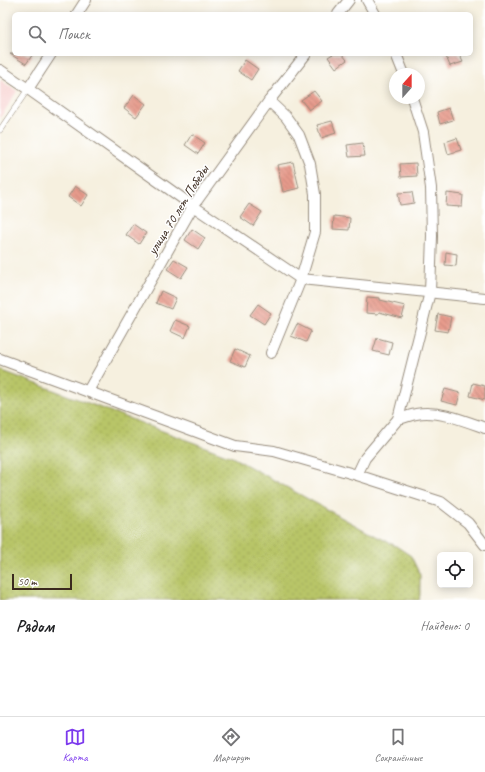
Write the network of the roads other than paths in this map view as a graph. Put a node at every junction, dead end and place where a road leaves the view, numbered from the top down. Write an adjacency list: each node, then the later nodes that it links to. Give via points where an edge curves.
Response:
1 (86, 0): 4 (street)
2 (349, 0): 5 (street)
3 (367, 0): 6 (street)
4 (78, 12)
5 (340, 12)
6 (374, 12)
7 (50, 56): 12 (street)
8 (304, 56): 13 (street, улица 70 лет Победы)
9 (397, 56): 10 (street)
10 (402, 68)
11 (0, 70): 12 (street)
12 (28, 89): 15 (lane); 16 (street)
13 (269, 101): 16 (street, улица 70 лет Победы); 17 (street, via 300,135 310,164 315,194 315,232)
14 (414, 104): 18 (street, via 423,132 431,188)
15 (0, 130)
16 (193, 206): 17 (street); 22 (street, улица 70 лет Победы)
17 (301, 279): 18 (street); 20 (street)
18 (430, 292): 19 (street); 23 (street)
19 (485, 298)
20 (271, 352)
21 (0, 359): 22 (street)
22 (88, 391): 25 (street, via 235,446 274,451)
23 (398, 419): 24 (street, via 432,413); 25 (street, via 365,458)
24 (485, 428)
25 (357, 475): 26 (street, via 441,502 468,523)
26 (485, 545)

